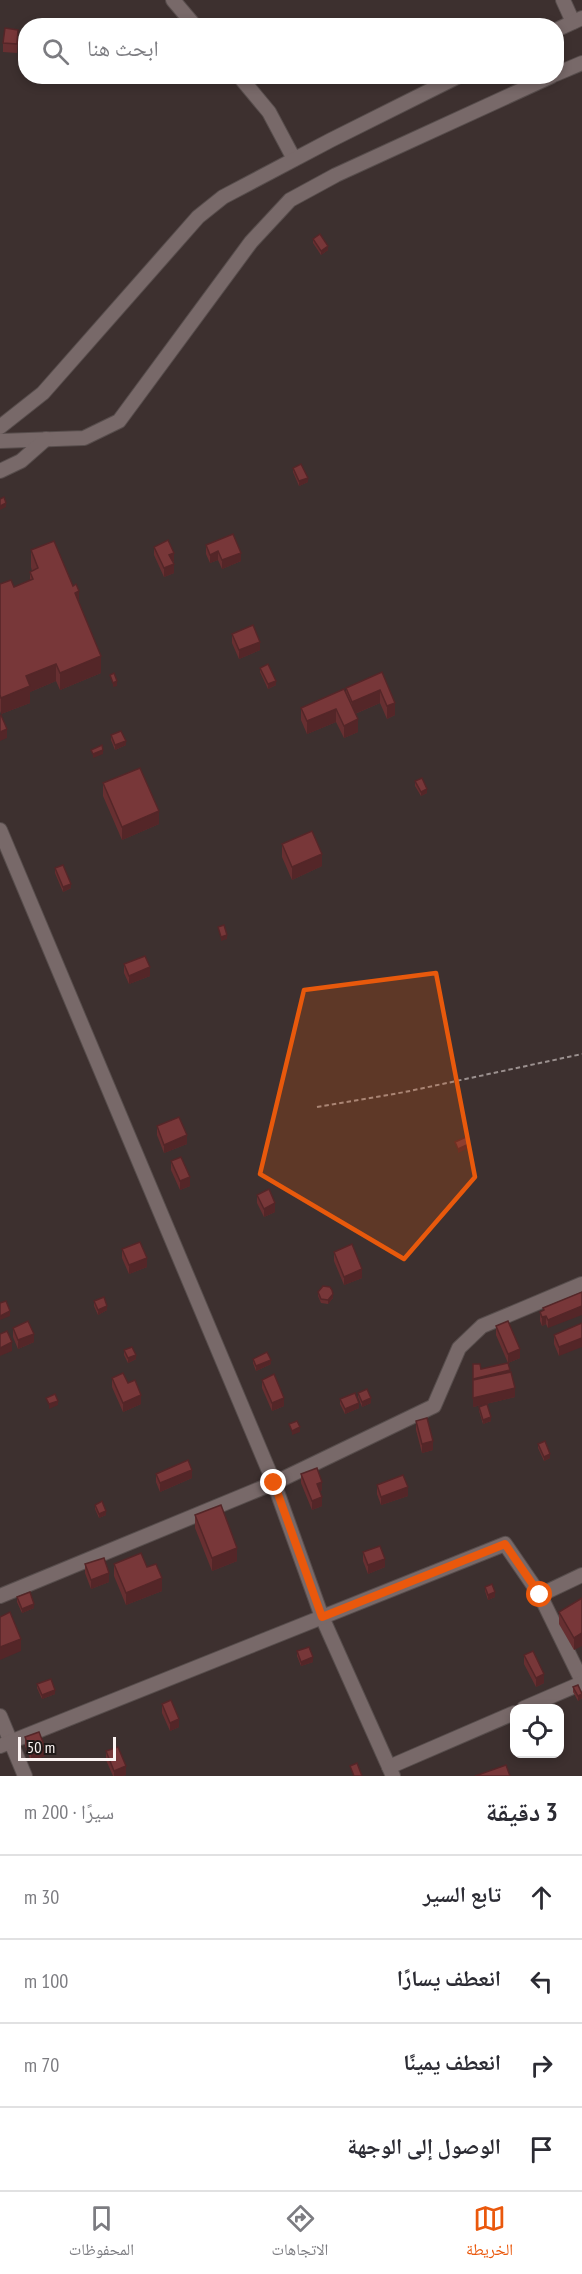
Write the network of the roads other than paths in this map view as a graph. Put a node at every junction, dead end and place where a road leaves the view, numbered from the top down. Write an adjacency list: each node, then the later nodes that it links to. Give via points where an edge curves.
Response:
1 (173, 0): 3 (street)
2 (562, 0): 4 (street)
3 (188, 18)
4 (578, 20): 5 (street)
5 (564, 26)
6 (582, 63): 7 (street)
7 (564, 71)
8 (246, 84): 11 (street, via 269,112)
9 (443, 84): 11 (street)
10 (535, 84): 13 (street, via 290,200 251,242 119,421 84,438)
11 (294, 159): 12 (street, via 223,197 198,217 43,393)
12 (0, 427)
13 (45, 439): 14 (street); 15 (street, via 21,461)
14 (0, 441)
15 (0, 471)
16 (0, 830): 18 (street)
17 (582, 1284): 18 (street, via 482,1326 459,1348 434,1407)
18 (274, 1483): 21 (street); 22 (street)
19 (582, 1575): 20 (street)
20 (540, 1595): 22 (street, via 505,1544); 23 (street)
21 (0, 1596)
22 (322, 1617): 27 (street); 28 (street)
23 (582, 1682): 24 (street)
24 (533, 1704)
25 (510, 1715): 28 (street)
26 (0, 1716): 27 (street)
27 (5, 1743): 29 (street)
28 (391, 1772)
29 (25, 1776)

